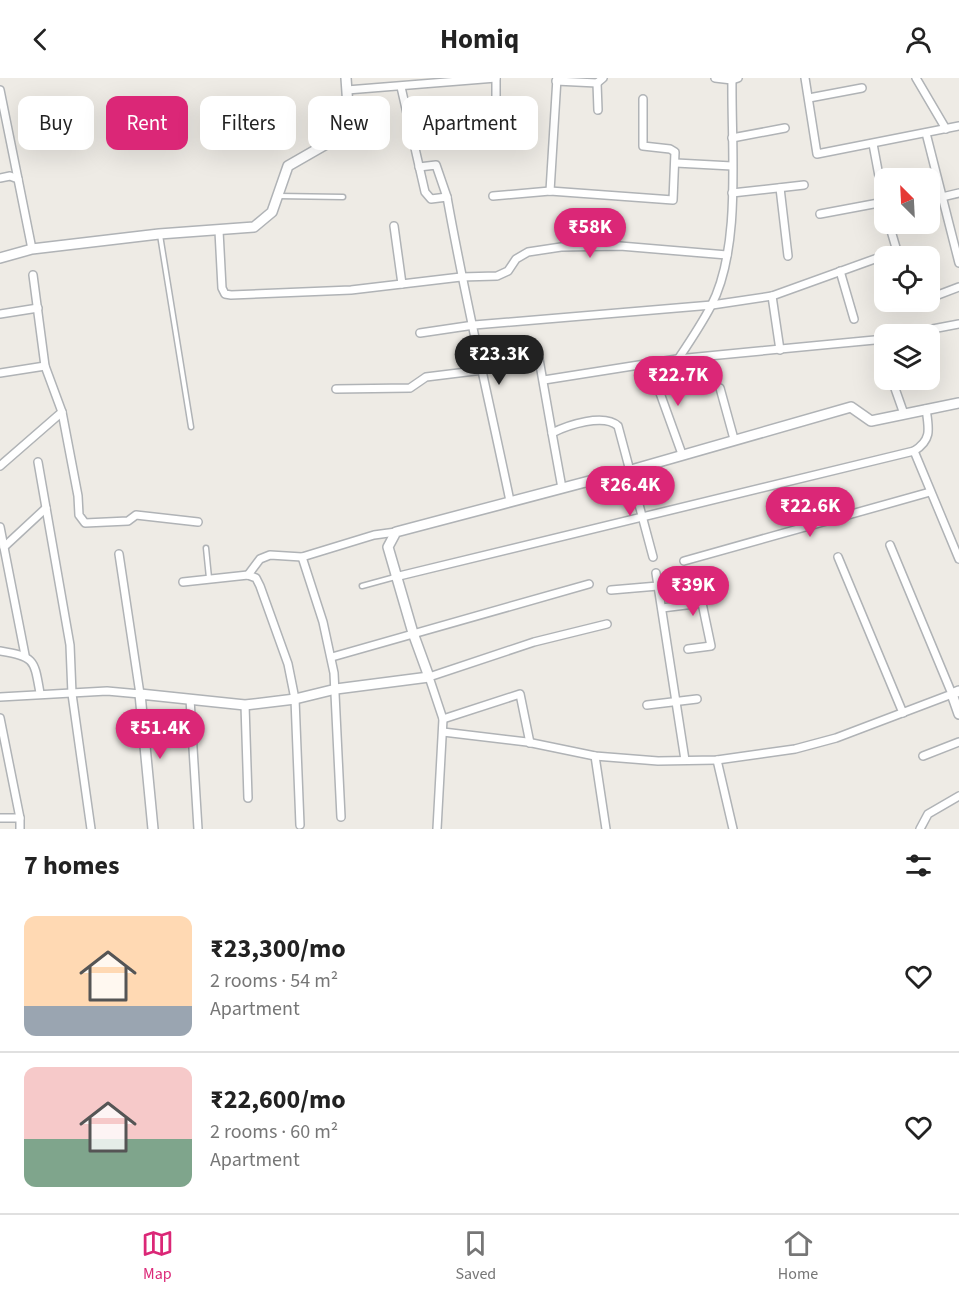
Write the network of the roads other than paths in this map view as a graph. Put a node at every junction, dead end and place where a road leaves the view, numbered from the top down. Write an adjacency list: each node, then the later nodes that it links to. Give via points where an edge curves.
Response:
1 (346, 78): 12 (street)
2 (715, 78): 6 (street)
3 (806, 78): 14 (street)
4 (916, 78): 19 (street)
5 (496, 79): 9 (street); 13 (street)
6 (735, 79): 21 (street)
7 (556, 80): 8 (street); 31 (street)
8 (600, 81): 16 (street)
9 (400, 87): 12 (street); 24 (street)
10 (862, 88): 14 (street)
11 (0, 90): 28 (street)
12 (347, 90): 34 (street, via 349,121 342,135 288,166)
13 (496, 96)
14 (809, 98): 22 (street, via 817,154)
15 (643, 99): 23 (street, via 643,146 674,150)
16 (598, 110)
17 (959, 126): 19 (street)
18 (785, 128): 21 (street)
19 (946, 129): 20 (street)
20 (926, 133): 22 (street); 38 (street)
21 (732, 138): 25 (street)
22 (873, 144): 26 (street)
23 (676, 163): 25 (street); 31 (street, via 671,201)
24 (419, 166): 37 (street, via 436,165); 37 (street, via 429,197)
25 (732, 166): 32 (street)
26 (877, 168)
27 (0, 178): 28 (street)
28 (18, 178): 44 (street)
29 (804, 185): 30 (street)
30 (780, 188): 32 (street); 46 (street)
31 (550, 191): 35 (street)
32 (732, 193): 45 (street)
33 (959, 193): 38 (street)
34 (278, 195): 36 (lane); 42 (street, via 272,212 254,227)
35 (493, 196)
36 (343, 197)
37 (447, 197): 52 (street)
38 (942, 197): 49 (street)
39 (874, 206): 40 (street)
40 (820, 214)
41 (394, 226): 53 (street)
42 (219, 231): 43 (street); 53 (street, via 225,294 351,291)
43 (159, 234): 44 (street); 80 (lane)
44 (32, 249): 47 (street)
45 (728, 255): 52 (street, via 620,246 561,247 528,252 497,276); 57 (street)
46 (788, 256)
47 (0, 258)
48 (874, 261): 50 (street)
49 (959, 263)
50 (840, 271): 56 (street); 60 (street)
51 (33, 275): 58 (street)
52 (462, 277): 53 (street); 62 (street)
53 (402, 284)
54 (959, 287): 55 (street)
55 (940, 294)
56 (772, 296): 57 (street); 66 (street)
57 (712, 305): 62 (street); 68 (street)
58 (38, 308): 59 (street); 69 (street)
59 (0, 314)
60 (854, 319)
61 (959, 324): 63 (street)
62 (474, 325): 64 (street); 70 (street)
63 (940, 328)
64 (420, 333)
65 (874, 340): 66 (street)
66 (780, 350): 68 (street)
67 (539, 359): 72 (street)
68 (677, 359): 72 (street); 84 (street, via 660,393)
69 (45, 366): 71 (street); 78 (street)
70 (483, 370): 74 (street, via 426,377 410,388); 90 (street)
71 (0, 373)
72 (544, 380): 81 (street)
73 (720, 388): 82 (street)
74 (336, 389)
75 (896, 390): 79 (street)
76 (959, 403): 77 (street)
77 (926, 409): 79 (street); 83 (street, via 929,436)
78 (62, 412): 86 (street); 93 (street, via 79,515 85,523 128,521 136,515)
79 (904, 414): 82 (street, via 871,421 851,407)
80 (191, 427)
81 (552, 433): 87 (street, via 608,419 618,426); 88 (street)
82 (734, 439): 84 (street)
83 (914, 451): 89 (street); 92 (street)
84 (682, 454): 87 (street)
85 (38, 462): 91 (street)
86 (0, 466)
87 (631, 470): 88 (street); 92 (street)
88 (562, 488): 90 (street)
89 (930, 492): 103 (street); 104 (street)
90 (510, 501): 95 (street)
91 (46, 508): 97 (street); 125 (street, via 70,645)
92 (642, 516): 101 (street); 107 (street)
93 (198, 522)
94 (0, 527): 97 (street)
95 (396, 532): 100 (street); 107 (street, via 388,546)
96 (890, 545): 124 (street)
97 (4, 547): 119 (street)
98 (206, 548): 108 (lane)
99 (119, 554): 126 (street)
100 (302, 557): 106 (street, via 270,555 260,559); 120 (street)
101 (653, 557)
102 (838, 557): 134 (street)
103 (959, 559)
104 (684, 561)
105 (656, 573): 112 (street)
106 (248, 575): 108 (street); 129 (street, via 256,578 260,586 288,664)
107 (395, 577): 111 (lane); 116 (street)
108 (209, 579): 109 (street)
109 (183, 582)
110 (589, 584): 116 (street)
111 (362, 586)
112 (658, 586): 113 (street); 114 (street)
113 (611, 590)
114 (662, 608): 117 (street, via 702,603 711,646); 131 (street)
115 (607, 624): 121 (street, via 534,642)
116 (413, 633): 120 (street); 121 (street)
117 (688, 650)
118 (0, 651): 119 (street)
119 (25, 655): 123 (street, via 35,667)
120 (332, 657): 122 (street)
121 (429, 677): 122 (street); 137 (street)
122 (336, 689): 129 (street); 147 (street)
123 (40, 693): 125 (street); 127 (street)
124 (955, 693): 134 (street); 135 (street)
125 (72, 694): 126 (street); 152 (street)
126 (140, 694): 128 (street); 153 (street)
127 (0, 697)
128 (190, 699): 132 (street); 154 (street)
129 (296, 699): 132 (street); 150 (street)
130 (697, 699): 131 (street)
131 (677, 701): 133 (street); 143 (street)
132 (245, 705): 146 (street)
133 (647, 705)
134 (903, 712): 144 (street, via 795,749)
135 (959, 714)
136 (0, 718): 149 (street)
137 (443, 719): 138 (street); 140 (street, via 520,694)
138 (443, 732): 140 (street); 155 (street)
139 (959, 742): 142 (street)
140 (530, 743): 141 (street)
141 (595, 756): 143 (street); 156 (street)
142 (924, 756)
143 (685, 760): 144 (street)
144 (717, 760): 157 (street)
145 (959, 796): 158 (street, via 928,814)
146 (248, 798)
147 (341, 817)
148 (0, 818): 149 (street)
149 (20, 818): 151 (street)
150 (300, 825)
151 (20, 829)
152 (91, 829)
153 (153, 829)
154 (198, 829)
155 (437, 829)
156 (606, 829)
157 (733, 829)
158 (920, 829)

